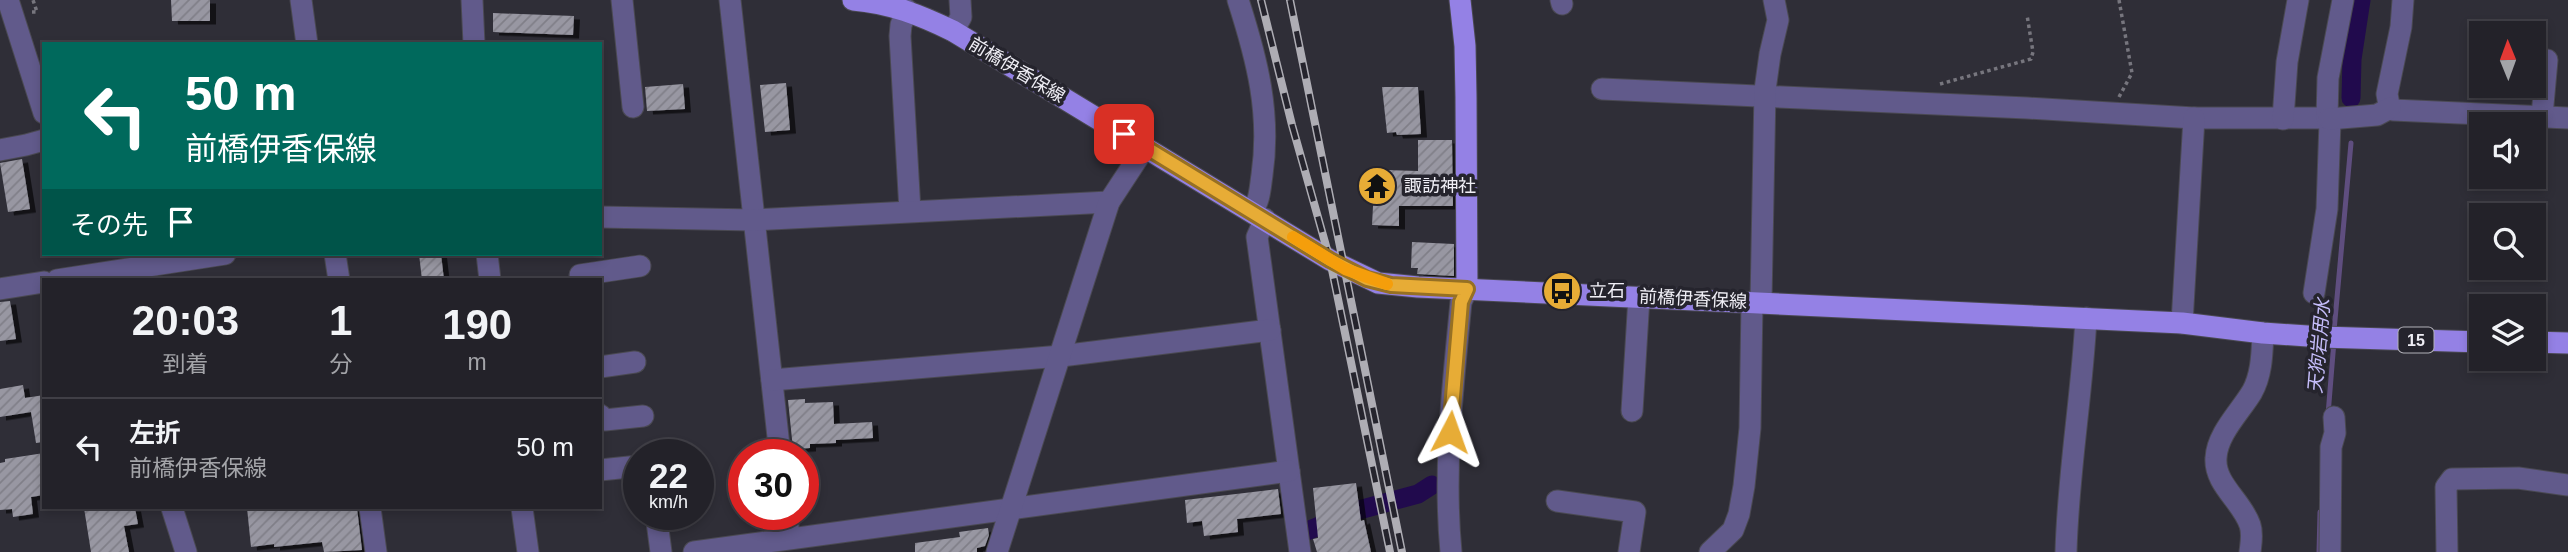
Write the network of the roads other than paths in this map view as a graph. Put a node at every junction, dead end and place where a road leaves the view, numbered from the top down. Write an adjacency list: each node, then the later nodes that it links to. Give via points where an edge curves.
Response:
1 (8, 0): 21 (street)
2 (301, 0): 16 (street)
3 (472, 0): 17 (street)
4 (622, 0): 22 (street)
5 (730, 0): 38 (street)
6 (853, 0): 14 (main road, 前橋伊香保線 / 15)
7 (961, 0): 15 (street, via 961,17)
8 (1238, 0): 36 (street, via 1265,108)
9 (1460, 0): 50 (main road, via 1466,87)
10 (1774, 0): 20 (street, via 1778,20)
11 (2298, 0): 30 (street)
12 (2343, 0): 28 (street, via 2328,78)
13 (2403, 0): 23 (street, via 2388,84)
14 (907, 10): 15 (main road, 前橋伊香保線 / 15); 35 (street, via 900,36)
15 (953, 31): 32 (main road, 前橋伊香保線 / 15)
16 (307, 42)
17 (474, 42)
18 (2547, 60): 24 (street)
19 (1602, 89): 20 (street)
20 (1765, 97): 27 (street); 53 (street)
21 (42, 107)
22 (633, 107)
23 (2390, 108): 25 (street); 28 (street, via 2377,116)
24 (2542, 112)
25 (2469, 114)
26 (2546, 116): 29 (street)
27 (2194, 118): 30 (street); 55 (street)
28 (2328, 118): 30 (street); 51 (street, via 2327,209)
29 (2568, 118)
30 (2283, 119)
31 (42, 141): 33 (street)
32 (1145, 147): 34 (street); 36 (main road, 前橋伊香保線 / 15)
33 (0, 149)
34 (1109, 202): 35 (street); 61 (street)
35 (910, 211): 38 (street)
36 (1258, 215): 50 (main road, 前橋伊香保線 / 15, via 1345,269 1378,283); 56 (street)
37 (602, 217): 38 (street)
38 (753, 220): 64 (street)
39 (208, 256): 43 (street)
40 (335, 256): 46 (street)
41 (487, 256): 47 (street)
42 (640, 266): 44 (street)
43 (94, 269): 45 (street)
44 (579, 270)
45 (64, 278)
46 (339, 278)
47 (490, 278)
48 (42, 282): 49 (street)
49 (0, 289)
50 (1467, 289): 52 (main road, 前橋伊香保線 / 15); 90 (street, via 1461,302 1450,432)
51 (2314, 293)
52 (1639, 297): 53 (main road, 前橋伊香保線 / 15); 65 (street)
53 (1757, 302): 54 (main road, 前橋伊香保線 / 15); 82 (street, via 1744,486)
54 (2086, 318): 55 (main road, 前橋伊香保線 / 15); 93 (street)
55 (2182, 323): 57 (main road, 前橋伊香保線 / 15)
56 (1270, 330): 61 (street); 72 (street)
57 (2263, 333): 58 (main road, 前橋伊香保線 / 15); 94 (street, via 2258,377 2216,457 2222,482 2250,524)
58 (2469, 342)
59 (2546, 342): 60 (main road)
60 (2568, 343)
61 (1061, 356): 64 (street); 78 (street)
62 (635, 362): 63 (street)
63 (602, 367)
64 (772, 380): 69 (street)
65 (1632, 411)
66 (643, 416): 67 (street)
67 (602, 417)
68 (2334, 417): 95 (street)
69 (778, 439)
70 (623, 468): 71 (street)
71 (602, 470)
72 (1289, 471): 78 (street); 89 (street)
73 (2568, 485): 96 (street, via 2518,478 2452,479 2446,487)
74 (1557, 501): 91 (street, via 1635,512)
75 (172, 509): 83 (street)
76 (370, 509): 84 (street)
77 (522, 509): 85 (street)
78 (1011, 509): 81 (street); 88 (street)
79 (658, 530): 86 (street)
80 (788, 530): 81 (street)
81 (789, 538): 87 (street)
82 (1731, 545): 92 (street)
83 (187, 552)
84 (376, 552)
85 (528, 552)
86 (661, 552)
87 (694, 552)
88 (997, 552)
89 (1300, 552)
90 (1451, 552)
91 (1629, 552)
92 (1710, 552)
93 (2066, 552)
94 (2250, 552)
95 (2330, 552)
96 (2447, 552)

